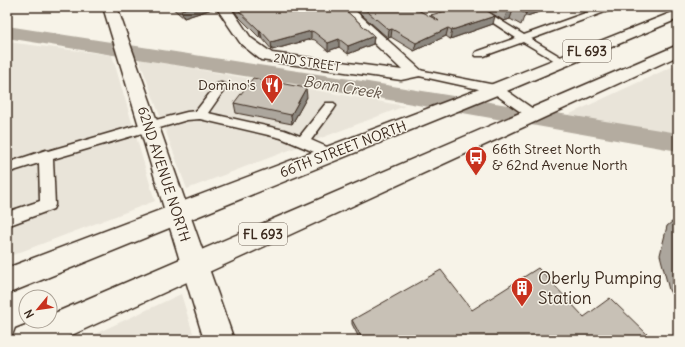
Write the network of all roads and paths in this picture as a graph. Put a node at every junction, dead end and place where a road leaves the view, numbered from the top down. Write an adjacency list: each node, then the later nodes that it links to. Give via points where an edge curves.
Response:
1 (110, 7): 17 (main road, 62ND AVENUE NORTH)
2 (223, 7): 11 (main road, 2ND STREET, via 246,41 267,57 401,75)
3 (343, 7): 11 (main road)
4 (473, 7): 7 (lane)
5 (610, 7): 7 (lane)
6 (678, 14): 10 (main road, 66TH STREET NORTH / FL 693)
7 (524, 38): 9 (lane); 10 (lane)
8 (675, 52): 15 (main road, FL 693)
9 (480, 54)
10 (562, 62): 13 (main road, 66TH STREET NORTH / FL 693)
11 (414, 72): 13 (lane)
12 (221, 86): 16 (lane)
13 (496, 89): 15 (lane); 19 (main road, 66TH STREET NORTH / FL 693)
14 (330, 106): 18 (lane)
15 (532, 114): 24 (main road, FL 693)
16 (200, 115): 17 (lane); 18 (lane, via 284,134)
17 (148, 126): 20 (lane); 22 (main road, 62ND AVENUE NORTH)
18 (302, 142): 19 (lane)
19 (331, 154): 22 (main road, 66TH STREET NORTH / FL 693)
20 (46, 155): 21 (lane); 23 (lane, via 48,205)
21 (7, 168)
22 (177, 213): 24 (main road, 62ND AVENUE NORTH); 25 (main road, 66TH STREET NORTH / FL 693)
23 (7, 219)
24 (194, 265): 26 (main road, FL 693); 27 (main road, 62ND AVENUE NORTH)
25 (7, 281)
26 (27, 340)
27 (219, 340)

